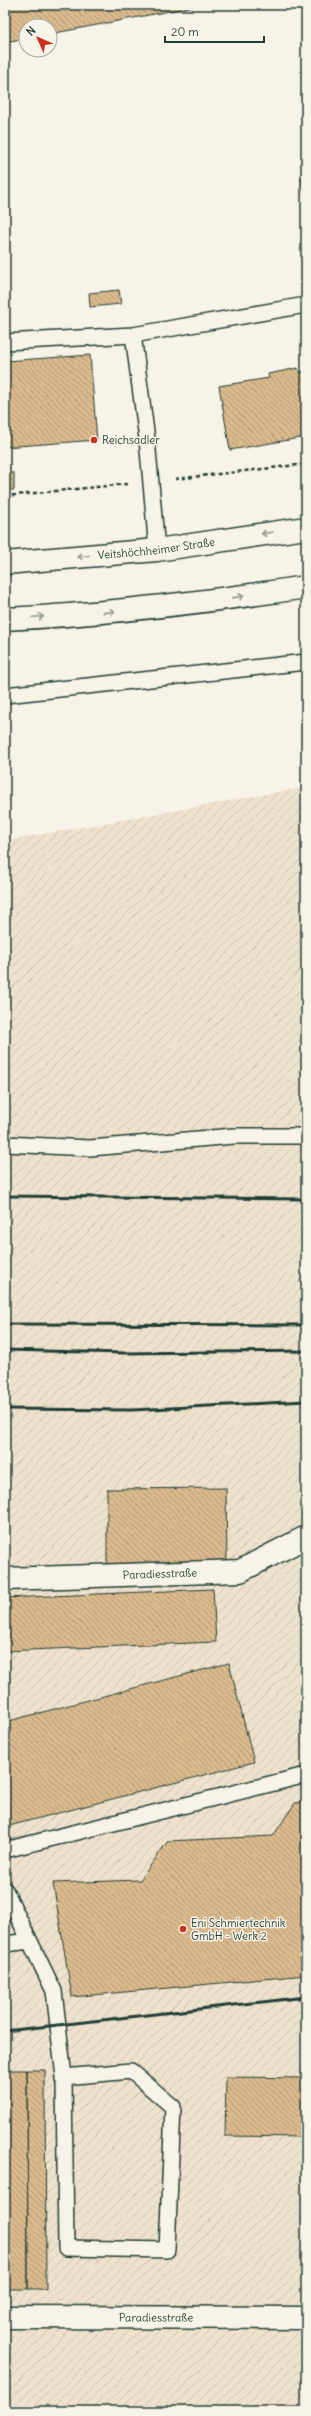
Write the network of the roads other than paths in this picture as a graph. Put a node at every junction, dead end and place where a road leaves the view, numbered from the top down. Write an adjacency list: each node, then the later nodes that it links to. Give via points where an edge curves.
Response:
1 (306, 305): 2 (lane)
2 (133, 335): 3 (lane); 5 (lane, via 148,446)
3 (5, 342)
4 (306, 528): 5 (main road, Veitshöchheimer Straße, one-way to 5)
5 (157, 550): 6 (main road, Veitshöchheimer Straße, one-way to 6)
6 (5, 562)
7 (306, 587): 8 (main road, one-way to 7, via 70,616 194,603)
8 (5, 619)
9 (306, 662): 10 (lane)
10 (5, 694)
11 (306, 1136): 12 (lane, via 234,1136 90,1148)
12 (5, 1144)
13 (306, 1537): 14 (main road, Paradiesstraße, via 240,1571)
14 (5, 1579)
15 (306, 1775): 16 (lane)
16 (5, 1850)
17 (5, 1890): 18 (lane)
18 (30, 1940): 19 (lane); 20 (lane, via 54,1991)
19 (5, 1944)
20 (64, 2077): 20 (lane, via 66,2248 167,2250 173,2107 132,2071)
21 (5, 2317): 22 (main road, Paradiesstraße)
22 (306, 2318)

